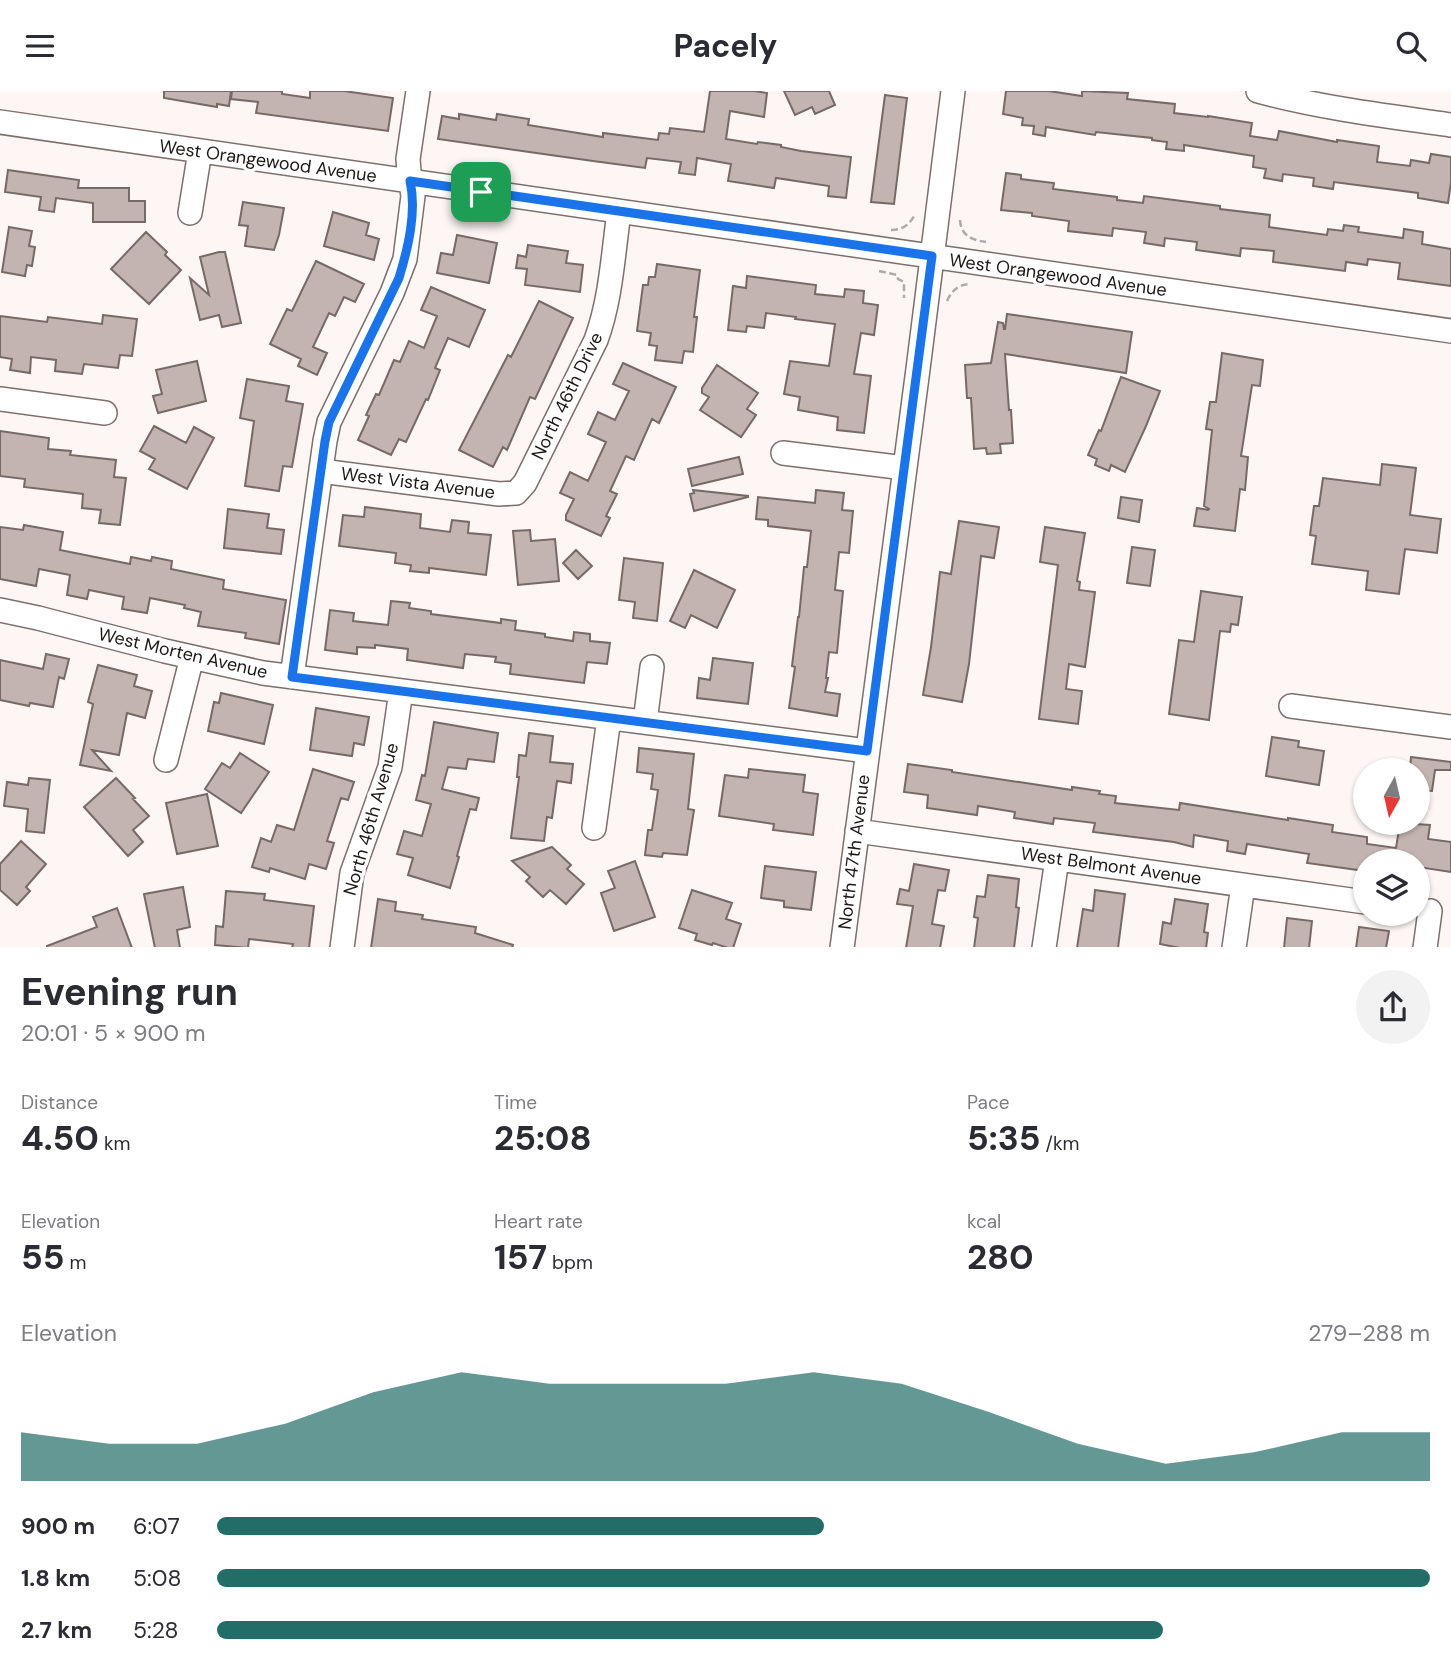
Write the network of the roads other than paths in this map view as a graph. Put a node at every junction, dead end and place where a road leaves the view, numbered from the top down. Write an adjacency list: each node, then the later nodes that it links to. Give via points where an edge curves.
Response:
1 (418, 91): 8 (street, via 408,159)
2 (953, 91): 11 (street, North 47th Avenue)
3 (1258, 91): 4 (street, via 1297,102)
4 (1325, 99): 6 (street)
5 (0, 122): 7 (street, West Orangewood Avenue)
6 (1451, 125)
7 (200, 151): 8 (street, West Orangewood Avenue); 10 (street)
8 (410, 181): 9 (street, West Orangewood Avenue); 17 (street, via 412,212 405,259 332,414)
9 (619, 212): 11 (street, West Orangewood Avenue); 18 (street, North 46th Drive, via 603,321 525,483)
10 (190, 213)
11 (932, 256): 12 (street, West Orangewood Avenue); 16 (street, North 47th Avenue)
12 (1451, 331)
13 (0, 399): 14 (street)
14 (104, 413)
15 (783, 453): 16 (street)
16 (905, 468): 28 (street, North 47th Avenue)
17 (321, 471): 18 (street, West Vista Avenue); 22 (street)
18 (516, 493)
19 (0, 610): 20 (street, West Morten Avenue)
20 (192, 657): 22 (street, West Morten Avenue); 29 (street)
21 (652, 667): 26 (street)
22 (292, 677): 23 (street, West Morten Avenue)
23 (401, 691): 25 (street, West Morten Avenue); 36 (street, North 46th Avenue, via 390,767 352,873)
24 (1291, 706): 27 (street)
25 (609, 718): 26 (street, West Morten Avenue); 30 (street)
26 (645, 722): 28 (street, West Morten Avenue)
27 (1451, 727)
28 (867, 751): 31 (street, North 47th Avenue)
29 (166, 760)
30 (594, 828)
31 (857, 831): 32 (street, West Belmont Avenue); 37 (street, North 47th Avenue)
32 (1056, 859): 33 (street, West Belmont Avenue); 38 (street)
33 (1243, 884): 34 (street, West Belmont Avenue); 39 (street)
34 (1353, 900)
35 (1433, 911): 40 (street)
36 (342, 947)
37 (842, 947)
38 (1044, 947)
39 (1234, 947)
40 (1425, 947)

